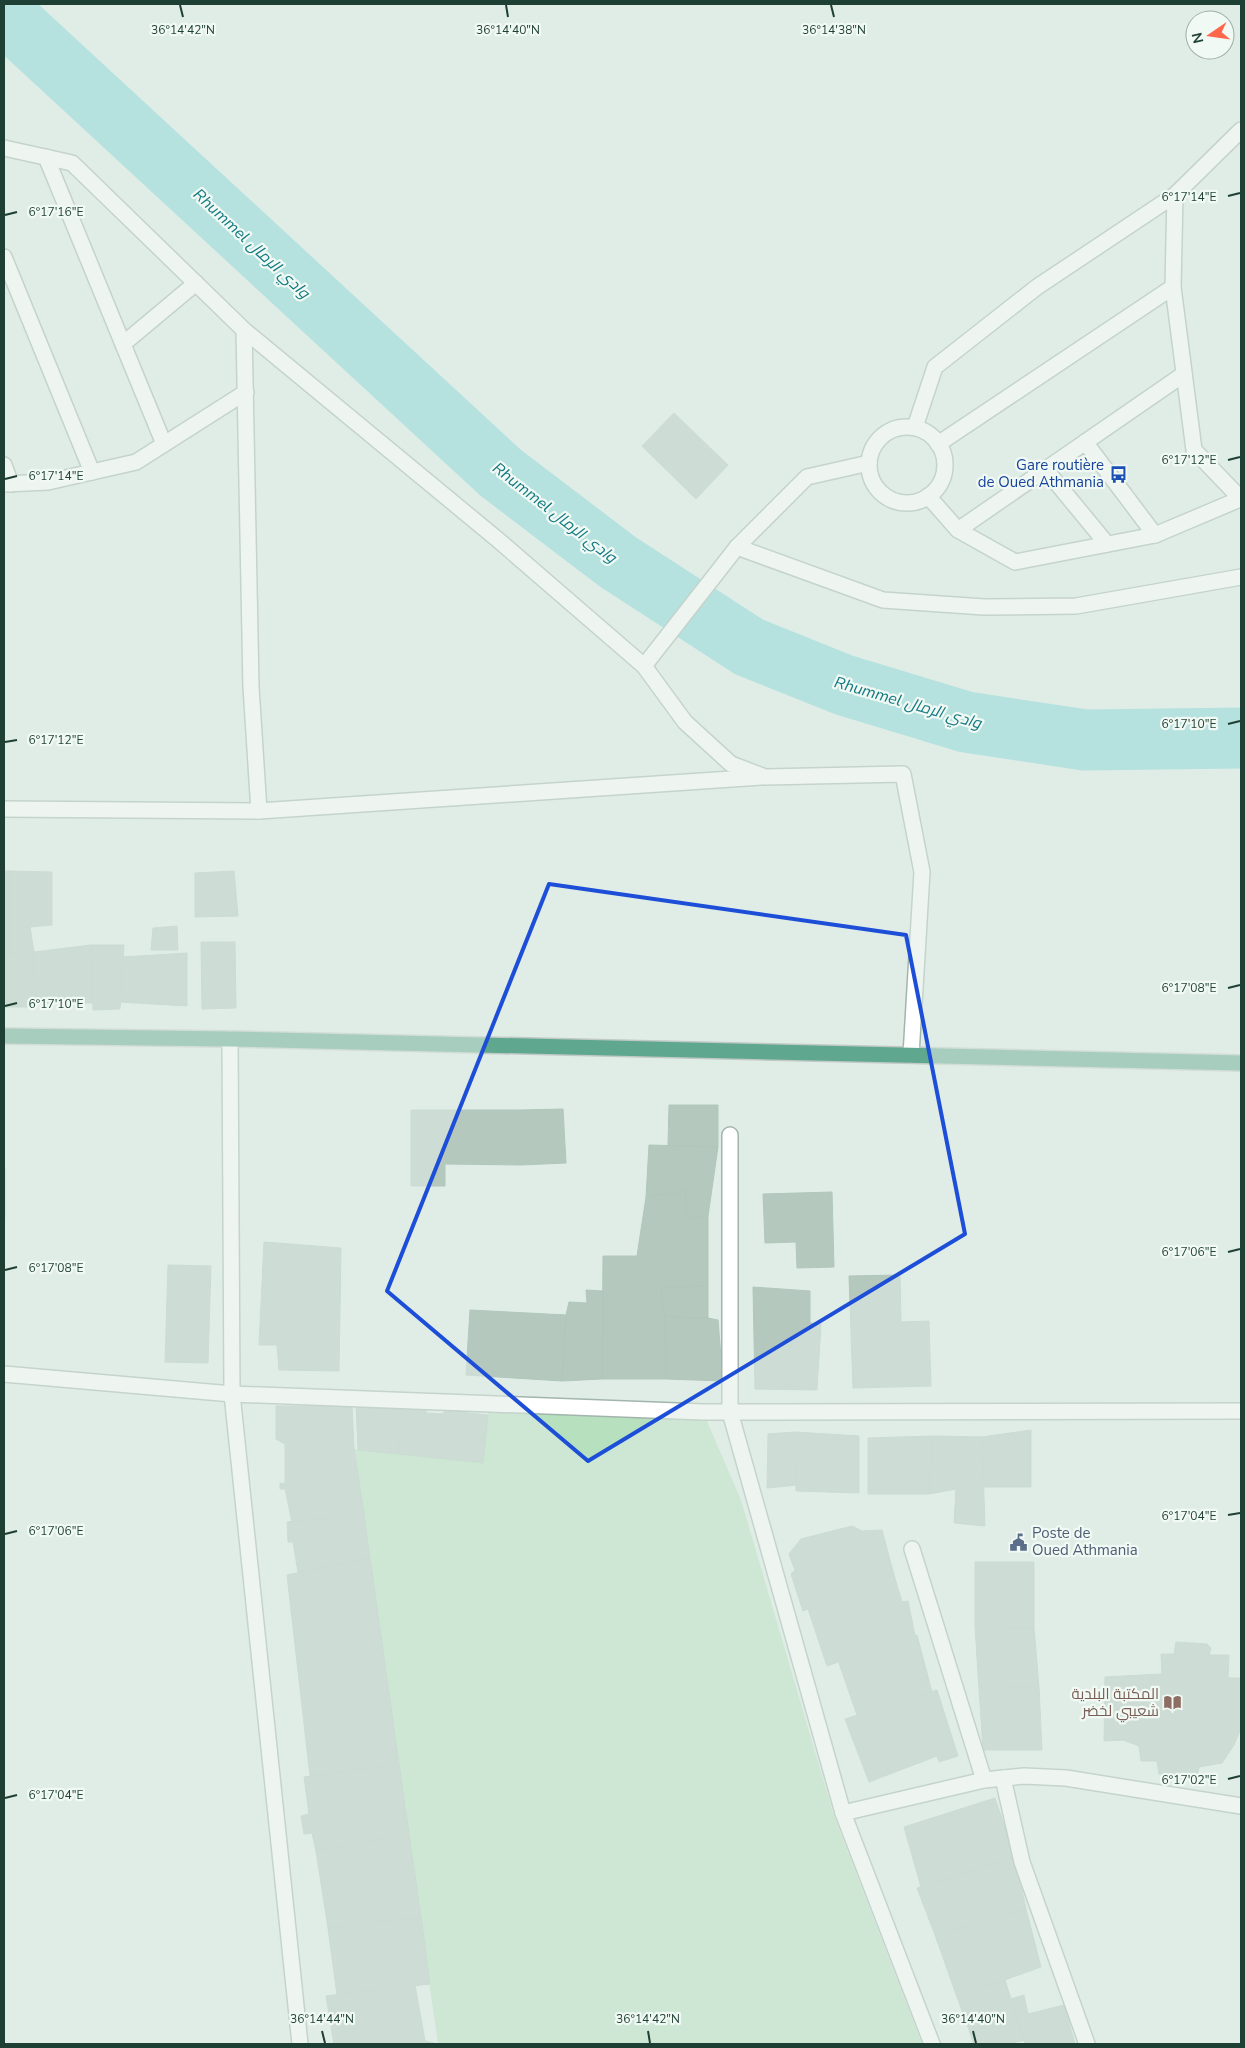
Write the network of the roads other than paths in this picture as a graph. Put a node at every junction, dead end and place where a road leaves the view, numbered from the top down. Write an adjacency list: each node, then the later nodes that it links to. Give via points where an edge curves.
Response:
1 (1241, 130): 4 (street)
2 (4, 148): 3 (street)
3 (46, 157): 6 (street, via 72,163); 9 (street)
4 (1175, 195): 7 (street); 12 (street, via 1037,287 935,367)
5 (4, 257): 19 (street)
6 (196, 283): 8 (street); 9 (street)
7 (1173, 287): 10 (street); 15 (street)
8 (244, 330): 11 (street); 28 (street, via 497,539)
9 (123, 344): 14 (street)
10 (1184, 374): 13 (street); 22 (street, via 1194,450)
11 (246, 392): 14 (street); 31 (street, via 251,687)
12 (915, 427): 15 (street, via 928,433); 16 (street, via 898,428 884,434 873,447)
13 (1085, 442): 18 (street); 24 (street)
14 (164, 444): 19 (street, via 136,462)
15 (938, 444): 21 (street, via 944,457 944,472 939,486)
16 (869, 463): 21 (street, via 872,480 882,493 896,501 913,503); 26 (street, via 807,477)
17 (4, 465): 20 (street)
18 (1046, 470): 23 (street); 25 (street)
19 (92, 472): 20 (street, via 48,482)
20 (7, 484)
21 (928, 496): 23 (street)
22 (1241, 499): 24 (street)
23 (958, 530): 25 (street, via 1015,562)
24 (1155, 535): 25 (street)
25 (1107, 544)
26 (736, 547): 27 (street, via 883,600 984,607 1076,606); 28 (street)
27 (1241, 576)
28 (644, 666): 29 (street, via 685,722 732,764)
29 (765, 777): 31 (street); 34 (street, via 903,774 922,872)
30 (4, 809): 31 (street)
31 (259, 811)
32 (4, 1036): 33 (main road)
33 (230, 1039): 34 (main road); 38 (street)
34 (911, 1055): 35 (main road)
35 (1241, 1063)
36 (730, 1135): 40 (street)
37 (4, 1374): 38 (street)
38 (232, 1394): 40 (street); 46 (street)
39 (1241, 1411): 40 (street)
40 (730, 1412): 45 (street)
41 (912, 1549): 43 (street)
42 (1003, 1778): 43 (street); 44 (street, via 1066,1778); 48 (street, via 1022,1862)
43 (984, 1780): 45 (street)
44 (1241, 1806)
45 (844, 1813): 47 (street)
46 (300, 2044)
47 (932, 2044)
48 (1087, 2044)

